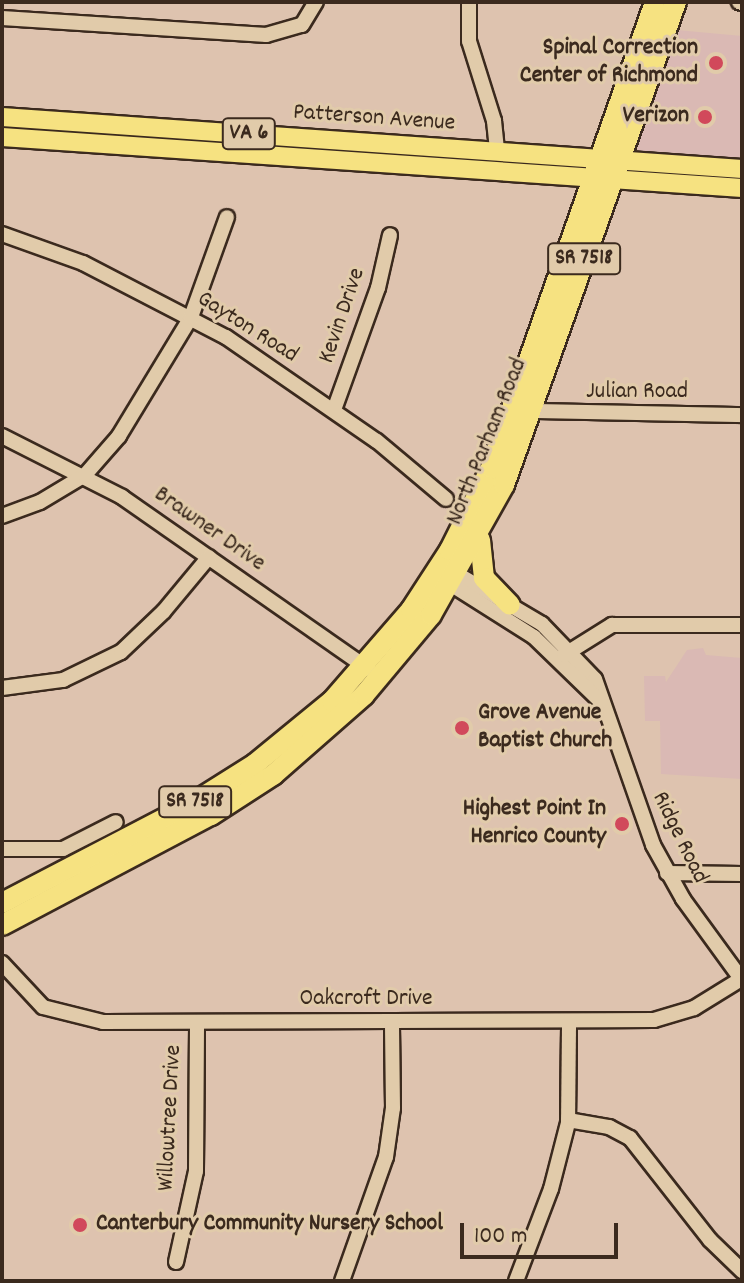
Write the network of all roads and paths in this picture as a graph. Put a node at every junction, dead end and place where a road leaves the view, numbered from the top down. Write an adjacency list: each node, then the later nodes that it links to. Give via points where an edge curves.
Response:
1 (316, 2): 5 (street, via 302,25 266,35)
2 (469, 2): 8 (street, via 469,41 494,121)
3 (655, 2): 9 (highway, North Parham Road / SR 7518)
4 (676, 2): 9 (highway, North Parham Road / SR 7518)
5 (2, 18)
6 (2, 117): 8 (main road, Patterson Avenue / VA 6)
7 (2, 137): 9 (main road, Patterson Avenue / VA 6)
8 (497, 152): 9 (main road, Patterson Avenue / VA 6)
9 (605, 169): 10 (main road, Patterson Avenue / VA 6); 11 (main road, Patterson Avenue / VA 6); 17 (highway, North Parham Road / SR 7518); 19 (highway, North Parham Road / SR 7518)
10 (742, 169)
11 (742, 188)
12 (227, 217): 15 (street)
13 (2, 234): 15 (street, Gayton Road, via 83,263)
14 (390, 235): 16 (street, Kevin Drive, via 378,288)
15 (191, 317): 16 (street, Gayton Road); 22 (street, via 141,404)
16 (334, 410): 23 (street, Gayton Road)
17 (531, 411): 18 (street, Julian Road); 21 (highway, North Parham Road / SR 7518)
18 (742, 415)
19 (510, 416): 21 (highway, via 520,425 510,452); 27 (highway, North Parham Road / SR 7518)
20 (2, 436): 22 (street, Brawner Drive)
21 (512, 466): 25 (highway, North Parham Road / SR 7518)
22 (85, 475): 24 (street, via 40,502); 26 (street, Brawner Drive)
23 (446, 499)
24 (2, 516)
25 (480, 536): 27 (highway, North Parham Road / SR 7518); 28 (highway, via 484,578)
26 (209, 557): 31 (street, Brawner Drive); 32 (street, via 121,652 63,680)
27 (447, 575): 28 (street, Ridge Road); 30 (street, Ridge Road); 31 (highway, North Parham Road / SR 7518)
28 (510, 605): 30 (street, Ridge Road)
29 (742, 625): 30 (street, via 632,622 598,630)
30 (565, 654): 35 (street, Ridge Road, via 595,679 645,828)
31 (374, 672): 37 (highway, North Parham Road / SR 7518, via 225,784); 38 (highway, North Parham Road / SR 7518, via 323,735 246,793)
32 (2, 688)
33 (116, 822): 34 (street, via 63,849)
34 (2, 849)
35 (667, 873): 36 (street); 40 (street, Ridge Road)
36 (742, 874)
37 (2, 903)
38 (2, 925)
39 (2, 963): 43 (street, Oakcroft Drive, via 32,998 58,1014 103,1022)
40 (742, 979): 42 (street, Oakcroft Drive, via 671,1017)
41 (392, 1022): 42 (street, Oakcroft Drive); 43 (street, Oakcroft Drive); 47 (street, via 388,1149)
42 (569, 1022): 44 (street)
43 (197, 1023): 45 (street, Willowtree Drive, via 196,1171)
44 (568, 1120): 46 (street, via 609,1127 630,1138 710,1240); 48 (street, via 551,1189)
45 (176, 1262)
46 (742, 1271)
47 (342, 1281)
48 (516, 1281)

